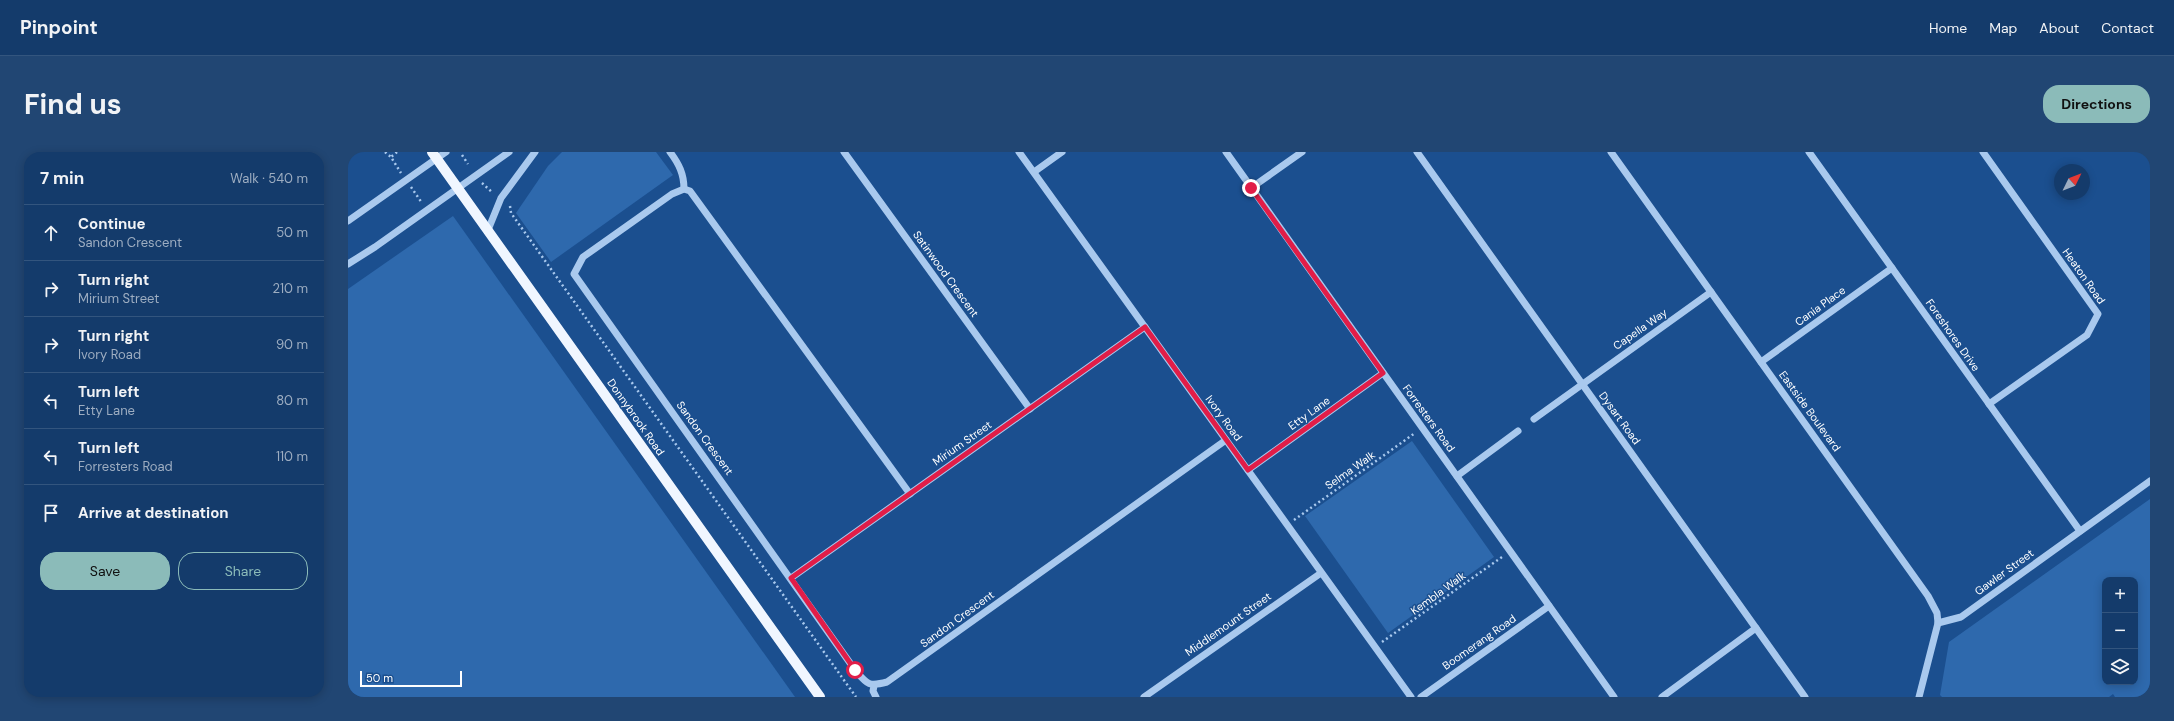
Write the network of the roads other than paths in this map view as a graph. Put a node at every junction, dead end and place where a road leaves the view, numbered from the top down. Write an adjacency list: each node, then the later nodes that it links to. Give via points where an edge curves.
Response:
1 (446, 152): 14 (street)
2 (509, 152): 16 (street)
3 (535, 152): 20 (street, via 501,198)
4 (670, 152): 18 (street, via 684,177)
5 (844, 152): 29 (street, Satinwood Crescent)
6 (1019, 152): 15 (street, Ivory Road)
7 (1062, 152): 15 (street)
8 (1226, 152): 17 (street, Forresters Road)
9 (1302, 152): 17 (street)
10 (1417, 152): 27 (street, Dysart Road)
11 (1612, 152): 23 (street, Eastside Boulevard)
12 (1809, 152): 22 (street, Foreshores Drive)
13 (1983, 152): 28 (street, Heaton Road, via 2098,314 2087,335)
14 (434, 155): 16 (main road, Donnybrook Road); 19 (street)
15 (1034, 172): 24 (street, Ivory Road)
16 (458, 188): 20 (main road, Donnybrook Road); 21 (street)
17 (1251, 188): 26 (street, Forresters Road)
18 (684, 189): 36 (street, via 696,197); 39 (street, Sandon Crescent, via 672,194 584,257 574,274)
19 (348, 222)
20 (488, 230): 45 (main road, Donnybrook Road)
21 (348, 264)
22 (1892, 268): 25 (street, Cania Place); 28 (street, Foreshores Drive)
23 (1712, 292): 25 (street, Eastside Boulevard); 27 (street, Capella Way)
24 (1145, 327): 29 (street, Mirium Street); 32 (street, Ivory Road)
25 (1761, 362): 41 (street, Eastside Boulevard, via 1928,596 1937,612)
26 (1383, 373): 33 (street, Etty Lane); 34 (street, Forresters Road)
27 (1582, 384): 30 (street, Capella Way); 42 (street, Dysart Road)
28 (1989, 404): 37 (street, Foreshores Drive)
29 (1030, 409): 36 (street, Mirium Street)
30 (1534, 420)
31 (1518, 430): 34 (street)
32 (1226, 440): 33 (street, Ivory Road); 43 (street, Sandon Crescent, via 887,682)
33 (1248, 470): 38 (street, Ivory Road)
34 (1456, 476): 40 (street, Forresters Road)
35 (2150, 481): 37 (street, Gawler Street)
36 (910, 494): 39 (street, Mirium Street)
37 (2080, 531): 41 (street, Gawler Street, via 1961,617)
38 (1321, 572): 44 (street, Middlemount Street); 48 (street, Ivory Road)
39 (791, 578): 43 (street, Sandon Crescent, via 855,670 866,682)
40 (1549, 606): 49 (street, Boomerang Road); 50 (street, Forresters Road)
41 (1938, 623): 53 (street, Eastside Boulevard)
42 (1756, 628): 51 (street); 52 (street, Dysart Road)
43 (874, 686): 46 (street)
44 (1146, 695): 47 (street, Middlemount Street)
45 (820, 697)
46 (876, 697)
47 (1137, 697)
48 (1411, 697)
49 (1421, 697)
50 (1614, 697)
51 (1662, 697)
52 (1805, 697)
53 (1920, 697)

